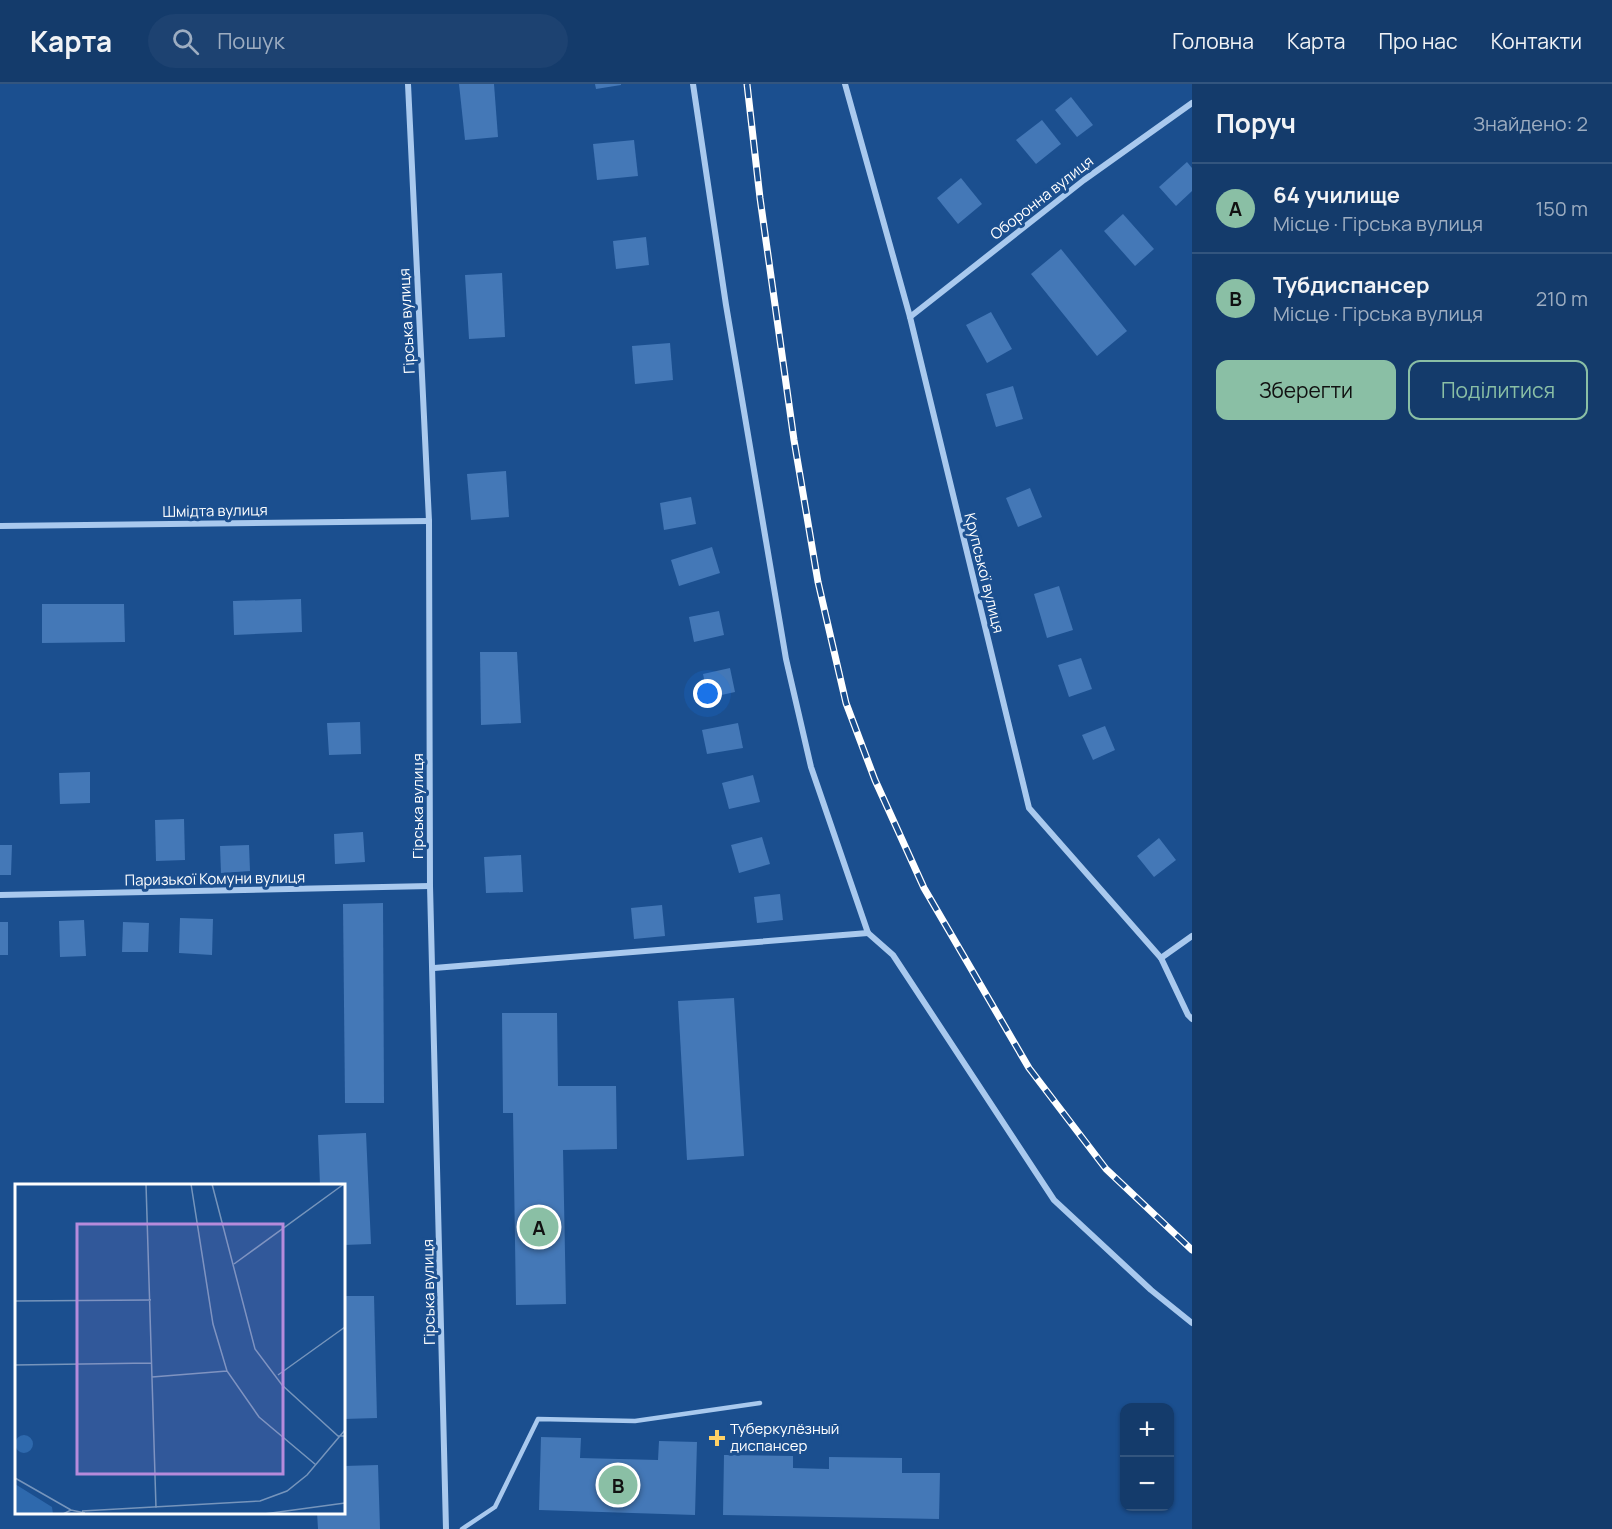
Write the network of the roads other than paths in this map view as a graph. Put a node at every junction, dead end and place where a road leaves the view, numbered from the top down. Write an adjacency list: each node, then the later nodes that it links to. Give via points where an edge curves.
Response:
1 (408, 84): 6 (street, Гірська вулиця)
2 (693, 84): 10 (street, via 786,659 811,767)
3 (845, 84): 5 (street, Крупської вулиця)
4 (1192, 103): 5 (street, Оборонна вулиця, via 1084,180)
5 (909, 317): 12 (street, Крупської вулиця, via 1029,808)
6 (429, 521): 7 (street, Шмідта вулиця); 8 (street, Гірська вулиця)
7 (0, 526)
8 (430, 886): 9 (street, Паризької Комуни вулиця); 13 (street, Гірська вулиця)
9 (0, 895)
10 (868, 933): 13 (street); 15 (street, via 893,955 1054,1200)
11 (1192, 936): 12 (street)
12 (1161, 958): 14 (street, Крупської вулиця)
13 (434, 968): 17 (street, Гірська вулиця)
14 (1192, 1019)
15 (1192, 1323)
16 (760, 1403): 18 (lane, via 635,1421 538,1419 495,1507)
17 (446, 1529)
18 (462, 1529)

